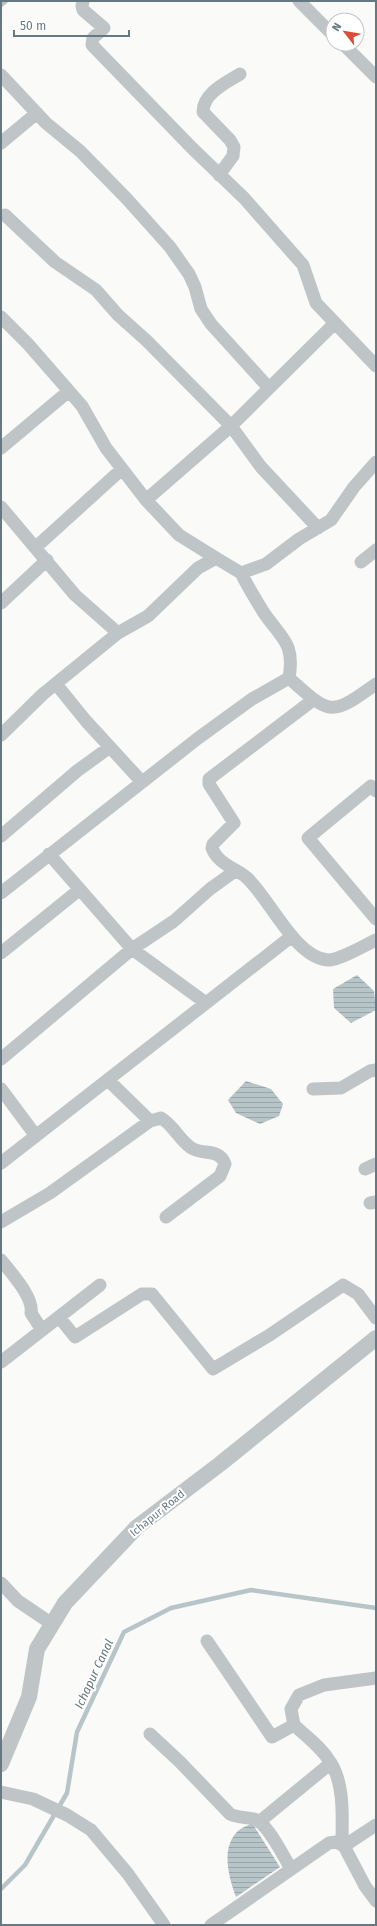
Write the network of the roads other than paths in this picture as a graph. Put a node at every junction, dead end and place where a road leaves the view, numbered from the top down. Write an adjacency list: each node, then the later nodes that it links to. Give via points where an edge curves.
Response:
1 (83, 1): 10 (street, via 83,10 104,28 93,38 92,45)
2 (299, 1): 3 (street)
3 (325, 27)
4 (351, 52): 7 (street)
5 (240, 74): 10 (street, via 208,96 203,103 203,112 234,147 233,156)
6 (1, 76): 8 (street)
7 (376, 76)
8 (37, 113): 9 (street); 15 (street, via 80,151 170,247 189,274 201,309 211,324)
9 (1, 144)
10 (219, 175): 13 (street, via 244,198 303,265 316,303)
11 (5, 215): 17 (street, via 55,262 96,290)
12 (1, 317): 16 (street)
13 (335, 323): 14 (street); 15 (street)
14 (376, 366)
15 (269, 388): 17 (street)
16 (69, 391): 18 (street); 20 (street, via 82,406 106,448)
17 (231, 426): 21 (street); 23 (street, via 261,467)
18 (1, 448)
19 (376, 462): 23 (street, via 354,487 331,520)
20 (122, 469): 21 (street); 24 (street)
21 (146, 500): 26 (street, via 179,534)
22 (1, 507): 24 (street)
23 (318, 528): 29 (street, via 266,564)
24 (36, 548): 27 (street)
25 (376, 550): 28 (street)
26 (216, 558): 29 (street); 31 (street, via 198,568 148,616)
27 (46, 560): 30 (street); 31 (street, via 75,595)
28 (361, 562)
29 (241, 573): 32 (street, via 265,614 287,642 292,662)
30 (1, 603)
31 (118, 633): 33 (street)
32 (289, 678): 35 (street); 38 (street, via 252,699)
33 (56, 684): 36 (street); 37 (street)
34 (376, 684): 35 (street, via 343,707 332,709)
35 (313, 700): 42 (street, via 208,781 234,823 212,848 226,866)
36 (1, 735)
37 (110, 747): 38 (street); 40 (street, via 77,771)
38 (142, 782): 41 (street)
39 (376, 791): 45 (street, via 371,786 308,838)
40 (1, 836)
41 (49, 854): 43 (street); 44 (street)
42 (235, 871): 46 (street, via 246,878); 48 (street, via 174,921)
43 (79, 890): 48 (street); 49 (street)
44 (1, 893)
45 (376, 919)
46 (292, 936): 47 (street, via 312,955 329,960); 50 (street)
47 (376, 940)
48 (132, 949): 50 (street); 51 (street)
49 (1, 953)
50 (206, 1003): 53 (street)
51 (1, 1059)
52 (376, 1070): 55 (street, via 341,1088)
53 (108, 1080): 56 (street); 57 (street)
54 (1, 1089): 57 (street)
55 (313, 1089)
56 (150, 1121): 59 (street, via 161,1118 190,1148 215,1153 225,1164 220,1176); 60 (street, via 50,1193)
57 (36, 1136): 58 (street)
58 (1, 1163)
59 (166, 1217)
60 (1, 1222)
61 (1, 1260): 65 (street, via 29,1298 32,1314)
62 (100, 1285): 63 (street)
63 (59, 1317): 64 (street, via 75,1337 142,1294 152,1294 213,1369 268,1336 343,1285 358,1294); 65 (street)
64 (376, 1318)
65 (42, 1330): 67 (street)
66 (376, 1338): 69 (street, Ichapur Road, via 220,1464 137,1527 65,1602)
67 (1, 1362)
68 (1, 1583): 69 (street, via 18,1601)
69 (52, 1624): 75 (street, Ichapur Road, via 37,1649 29,1697)
70 (207, 1641): 72 (street, via 272,1737)
71 (376, 1678): 72 (street, via 324,1685 299,1694 291,1709)
72 (294, 1725): 74 (street)
73 (150, 1734): 77 (street, via 230,1814)
74 (331, 1763): 77 (street); 79 (street, via 338,1778 343,1810)
75 (1, 1764)
76 (1, 1792): 82 (street, via 33,1799 91,1830 128,1874)
77 (260, 1822): 80 (street)
78 (376, 1825): 79 (street)
79 (343, 1845): 80 (street, via 329,1843); 81 (street)
80 (291, 1868): 83 (street)
81 (376, 1901)
82 (164, 1925)
83 (211, 1925)

